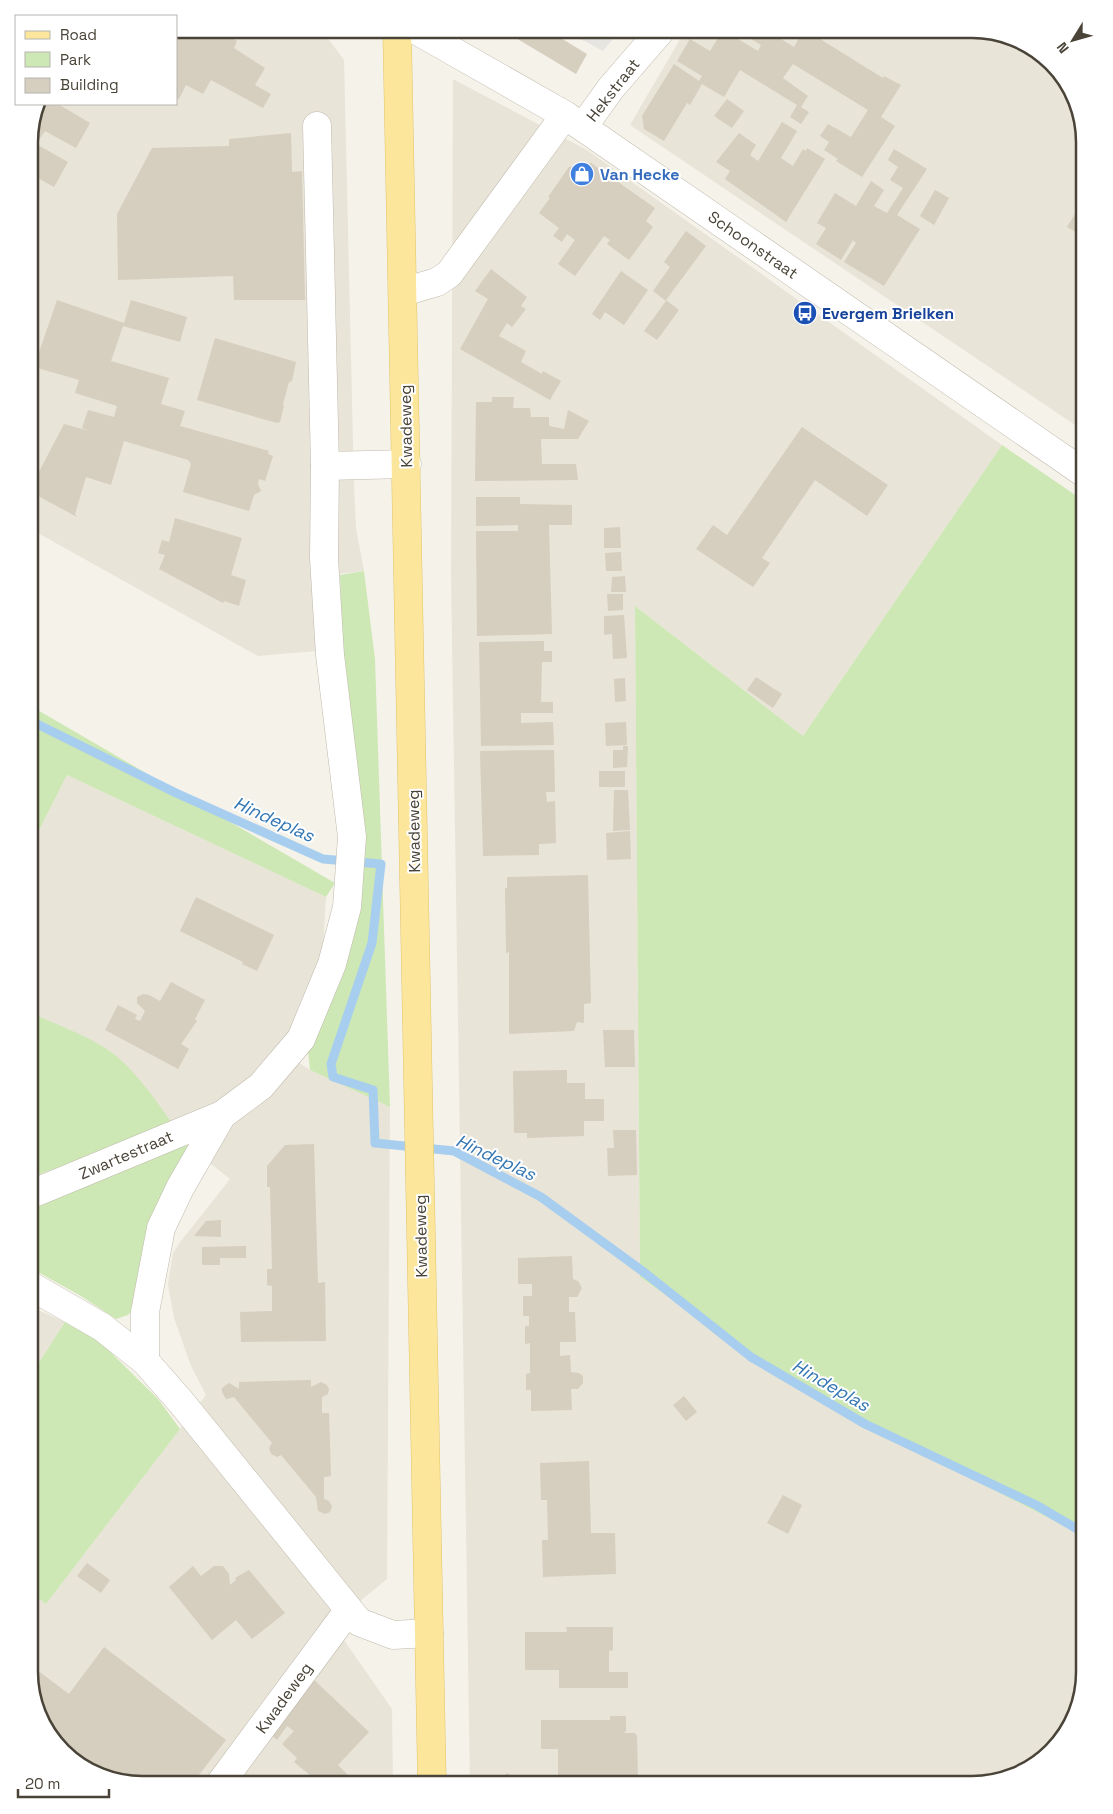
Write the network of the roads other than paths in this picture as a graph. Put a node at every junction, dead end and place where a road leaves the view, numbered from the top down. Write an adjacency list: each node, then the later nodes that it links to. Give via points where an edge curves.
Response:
1 (398, 38): 6 (main road, Kwadeweg)
2 (430, 38): 4 (street, Schoonstraat)
3 (654, 38): 4 (street, Hekstraat, via 612,88)
4 (574, 121): 6 (street, Hekstraat, via 449,274 437,282); 9 (street, Schoonstraat)
5 (317, 126): 8 (street)
6 (403, 292): 7 (main road, Kwadeweg)
7 (407, 464): 8 (street); 15 (main road, Kwadeweg)
8 (325, 466): 10 (street, via 324,558 330,655 352,838 347,907 332,964 301,1039 261,1086)
9 (1076, 467)
10 (222, 1115): 11 (street, Zwartestraat); 13 (street, via 161,1228 145,1312)
11 (38, 1191)
12 (38, 1290): 13 (street, via 102,1328)
13 (145, 1361): 14 (street)
14 (348, 1611): 15 (street, via 359,1622 393,1634); 16 (street, Kwadeweg)
15 (429, 1633): 17 (main road, Kwadeweg)
16 (226, 1776)
17 (432, 1776)

